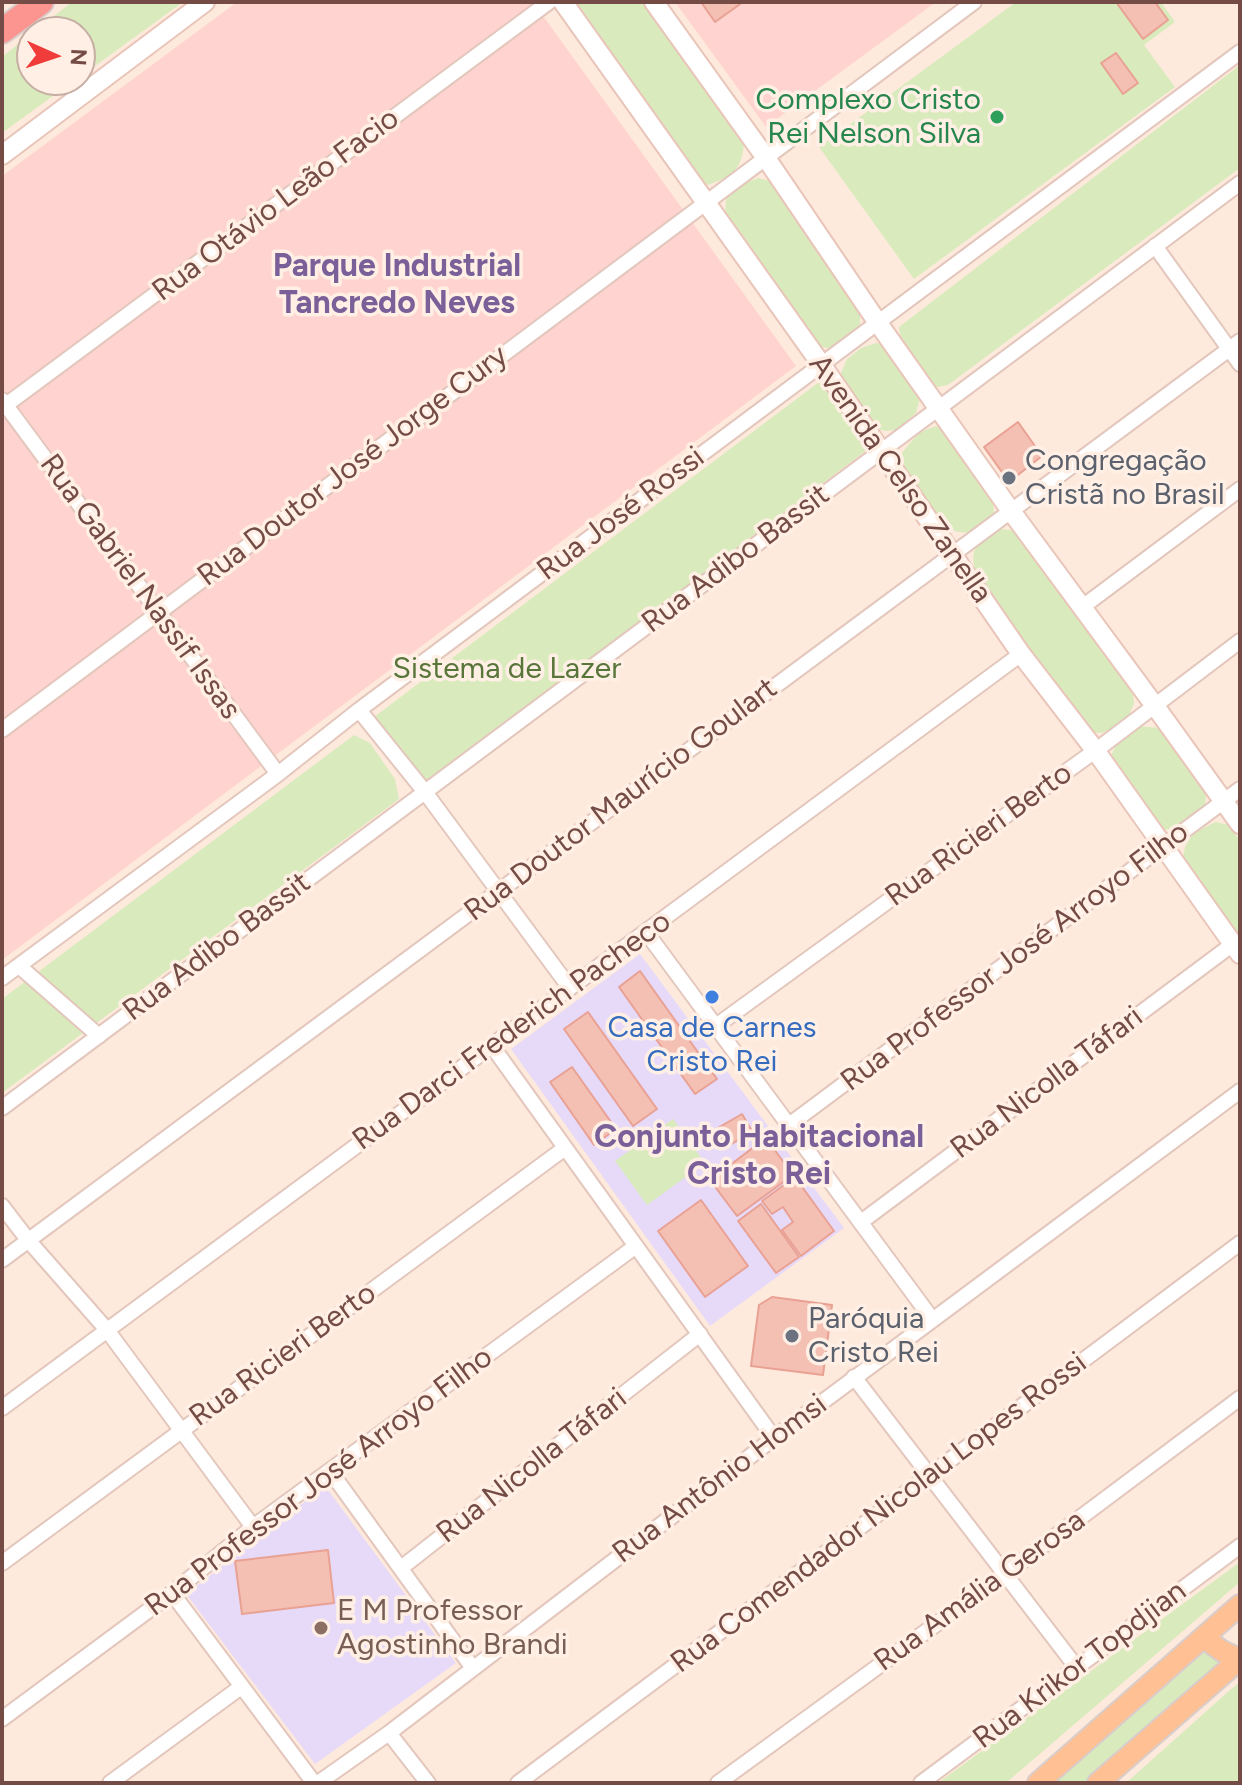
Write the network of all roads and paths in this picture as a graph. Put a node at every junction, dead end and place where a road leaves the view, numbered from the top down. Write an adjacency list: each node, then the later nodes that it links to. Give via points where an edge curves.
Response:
1 (41, 2): 7 (highway)
2 (205, 2): 9 (street)
3 (549, 2): 18 (street, Rua Otávio Leão Facio)
4 (563, 2): 12 (street, Avenida Celso Zanella)
5 (654, 2): 10 (street)
6 (974, 2): 10 (street, Rua Doutor José Jorge Cury)
7 (2, 31)
8 (1240, 52): 14 (street, Rua José Rossi)
9 (2, 155)
10 (766, 158): 12 (street, Rua Doutor José Jorge Cury); 14 (street)
11 (1240, 183): 13 (street, Rua Adibo Bassit)
12 (705, 203): 16 (street, Avenida Celso Zanella); 25 (street, Rua Doutor José Jorge Cury)
13 (1155, 246): 15 (street); 19 (street, Rua Adibo Bassit)
14 (878, 323): 16 (street, Rua José Rossi); 19 (street)
15 (1234, 345): 17 (street); 22 (street, Rua Doutor Maurício Goulart)
16 (821, 364): 20 (street, Avenida Celso Zanella); 29 (street, Rua José Rossi)
17 (1240, 364)
18 (3, 405): 25 (street, Rua Gabriel Nassif Issas)
19 (939, 410): 20 (street, Rua Adibo Bassit); 22 (street)
20 (882, 450): 23 (street, Avenida Celso Zanella); 34 (street, Rua Adibo Bassit)
21 (1240, 489): 24 (street)
22 (1011, 511): 23 (street, Rua Doutor Maurício Goulart); 24 (street)
23 (952, 555): 27 (street, Avenida Celso Zanella); 38 (street, Rua Doutor Maurício Goulart)
24 (1081, 608): 28 (street)
25 (160, 612): 30 (street, Rua Doutor José Jorge Cury); 32 (street, Rua Gabriel Nassif Issas)
26 (1240, 641): 28 (street, Rua Ricieri Berto)
27 (1021, 654): 31 (street, Avenida Celso Zanella); 39 (street, Rua Darci Frederich Pacheco)
28 (1155, 706): 31 (street, Rua Ricieri Berto); 35 (street)
29 (359, 710): 32 (street, Rua José Rossi); 34 (street)
30 (2, 730)
31 (1095, 750): 37 (street, Avenida Celso Zanella); 44 (street, Rua Ricieri Berto)
32 (278, 774): 41 (street, Rua José Rossi)
33 (1240, 789): 35 (street, Rua Professor José Arroyo Filho)
34 (425, 792): 38 (street); 45 (street, Rua Adibo Bassit)
35 (1224, 801): 36 (street); 37 (street, Rua Professor José Arroyo Filho)
36 (1240, 824)
37 (1164, 846): 40 (street, Avenida Celso Zanella); 49 (street, Rua Professor José Arroyo Filho)
38 (497, 892): 43 (street); 53 (street, Rua Doutor Maurício Goulart)
39 (646, 932): 43 (street, Rua Darci Frederich Pacheco); 44 (street)
40 (1236, 949): 52 (street, Rua Nicolla Táfari)
41 (19, 966): 42 (street, Rua José Rossi); 45 (street)
42 (2, 978)
43 (570, 988): 46 (street, Rua Darci Frederich Pacheco)
44 (716, 1026): 49 (street)
45 (99, 1036): 48 (street, Rua Adibo Bassit)
46 (492, 1046): 50 (street); 58 (street, Rua Darci Frederich Pacheco)
47 (1240, 1091): 57 (street, Rua Antônio Homsi)
48 (2, 1108)
49 (789, 1125): 52 (street)
50 (565, 1148): 55 (street); 63 (street, Rua Ricieri Berto)
51 (2, 1206): 53 (street)
52 (861, 1222): 57 (street)
53 (28, 1240): 56 (street, Rua Doutor Maurício Goulart); 58 (street)
54 (1240, 1243): 66 (street, Rua Comendador Nicolau Lopes Rossi)
55 (636, 1246): 59 (street); 65 (street, Rua Professor José Arroyo Filho)
56 (2, 1260)
57 (932, 1319): 60 (street, Rua Antônio Homsi)
58 (107, 1330): 62 (street, Rua Darci Frederich Pacheco); 63 (street)
59 (700, 1334): 64 (street); 70 (street, Rua Nicolla Táfari)
60 (854, 1377): 64 (street, Rua Antônio Homsi); 66 (street)
61 (1240, 1398): 71 (street, Rua Amália Gerosa)
62 (2, 1408)
63 (182, 1430): 67 (street); 69 (street, Rua Ricieri Berto)
64 (774, 1438): 76 (street, Rua Antônio Homsi)
65 (330, 1471): 67 (street, Rua Professor José Arroyo Filho); 70 (street)
66 (929, 1476): 71 (street); 84 (street, Rua Comendador Nicolau Lopes Rossi)
67 (253, 1527): 72 (street, Rua Professor José Arroyo Filho)
68 (1240, 1546): 77 (street, Rua Krikor Topdjian)
69 (2, 1563)
70 (401, 1568): 76 (street)
71 (1005, 1574): 77 (street); 85 (street, Rua Amália Gerosa)
72 (172, 1593): 78 (street); 79 (street, Rua Professor José Arroyo Filho)
73 (1240, 1605): 74 (main road)
74 (1204, 1638): 75 (main road); 87 (main road)
75 (1240, 1659): 88 (main road)
76 (472, 1667): 80 (street, Rua Antônio Homsi)
77 (1077, 1668): 86 (street, Rua Krikor Topdjian)
78 (241, 1687): 81 (street); 82 (street)
79 (2, 1719)
80 (389, 1733): 82 (street, Rua Antônio Homsi); 83 (street)
81 (110, 1783)
82 (316, 1783)
83 (428, 1783)
84 (518, 1783)
85 (718, 1783)
86 (921, 1783)
87 (1038, 1783)
88 (1098, 1783)

